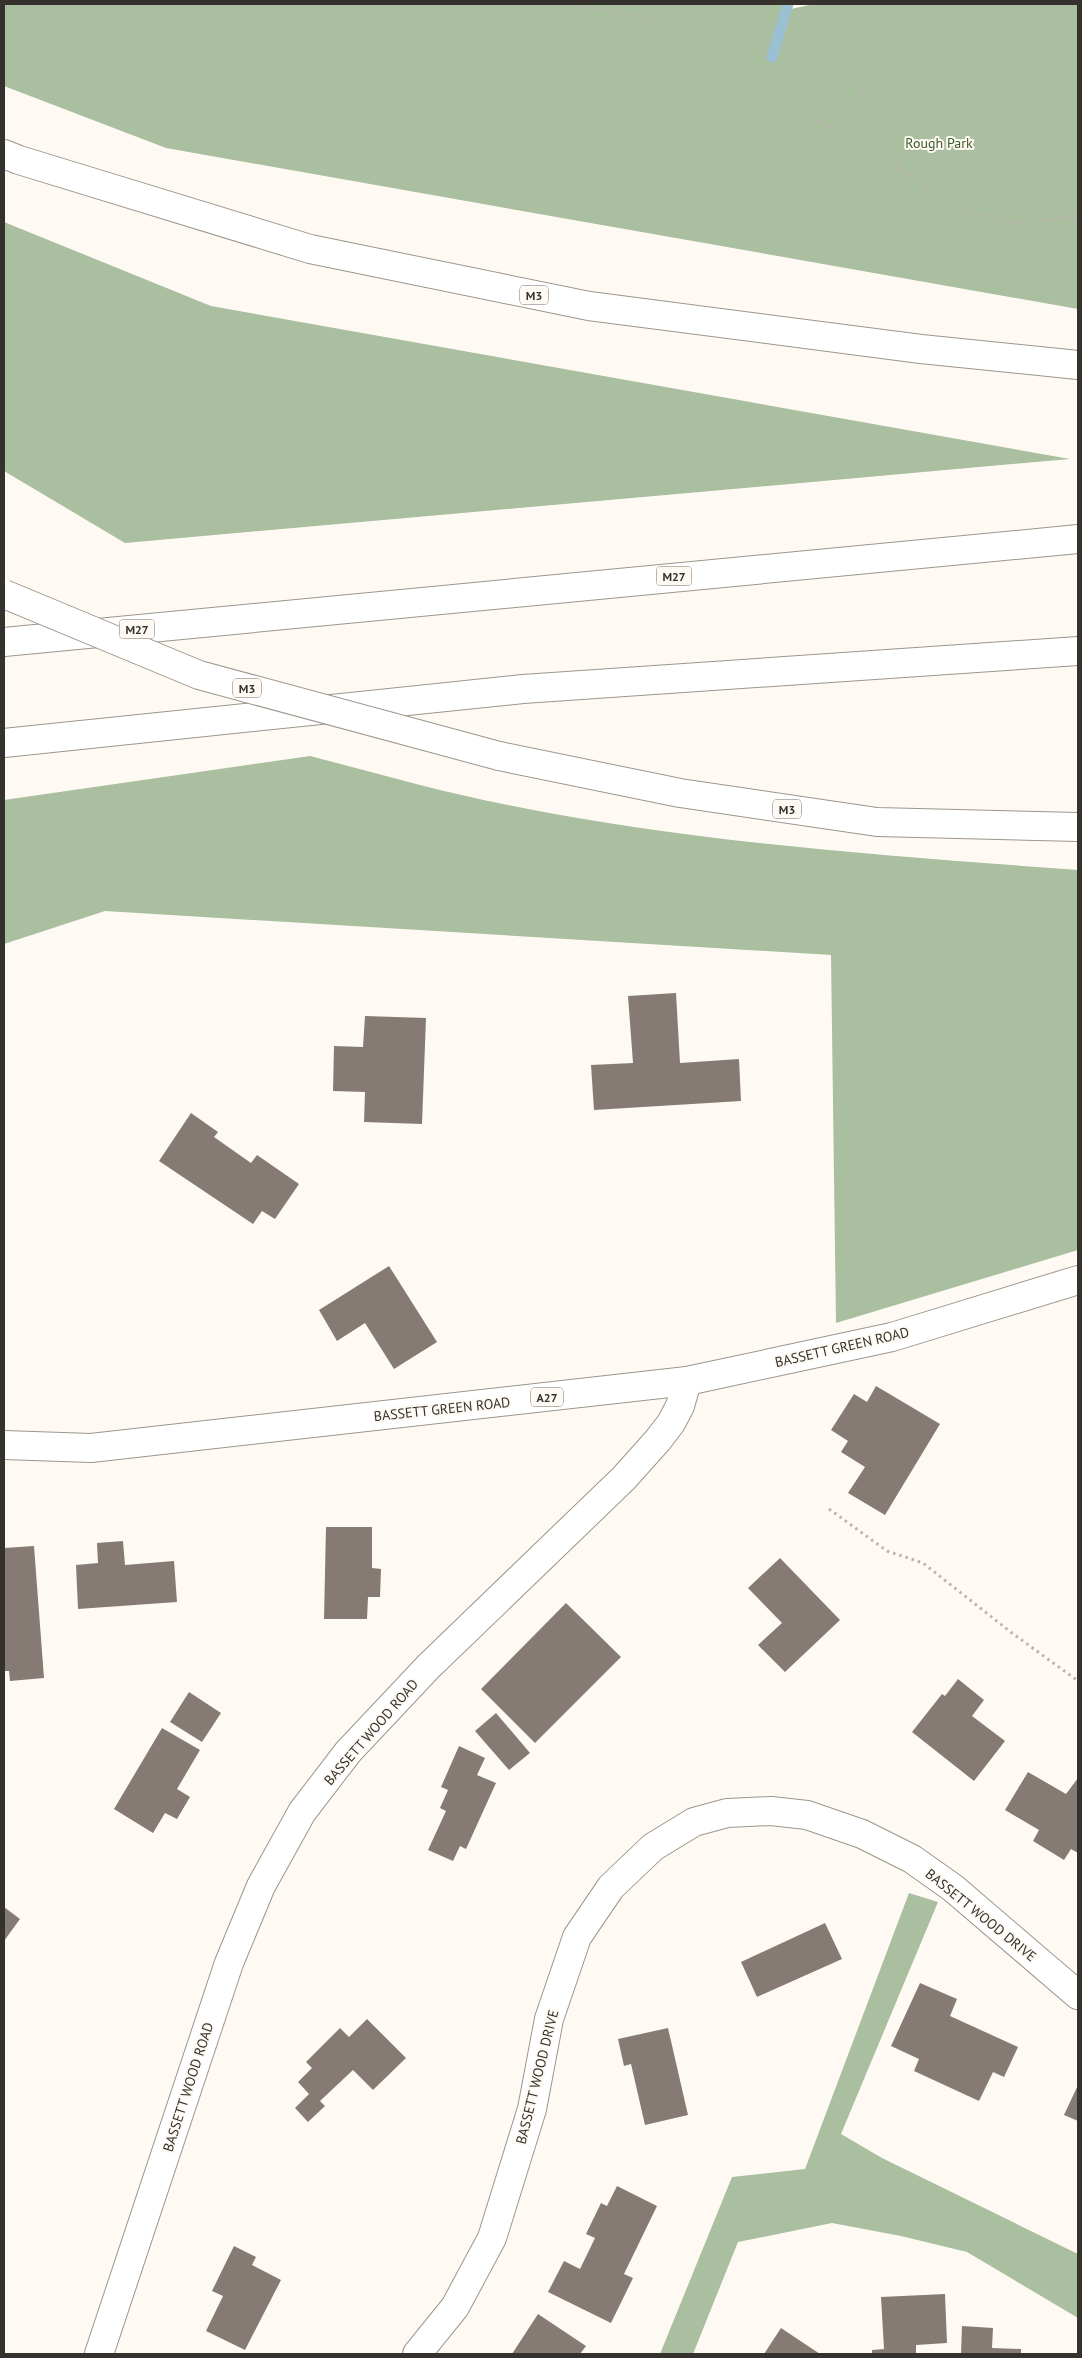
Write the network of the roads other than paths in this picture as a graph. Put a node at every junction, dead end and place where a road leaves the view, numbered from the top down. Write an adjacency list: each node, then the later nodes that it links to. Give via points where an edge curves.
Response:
1 (4, 154): 2 (main road, M3, via 310,249 579,304 921,349)
2 (1078, 364)
3 (1078, 538): 5 (main road, M27)
4 (4, 594): 8 (main road, M3, bridge, via 199,675 499,756 680,794 877,822)
5 (4, 642)
6 (1078, 651): 7 (main road, via 523,689)
7 (4, 742)
8 (1078, 827)
9 (1078, 1280): 10 (main road, BASSETT GREEN ROAD / A27, via 892,1337)
10 (687, 1381): 11 (main road, BASSETT GREEN ROAD / A27, via 92,1448); 13 (main road, BASSETT WOOD ROAD, via 671,1423 624,1478 428,1667 348,1752 302,1812 261,1886 229,1963)
11 (4, 1445)
12 (1078, 1995): 14 (main road, BASSETT WOOD DRIVE, via 953,1888 912,1860 862,1834 807,1815 770,1811 727,1813 694,1822 653,1847 610,1887 578,1937 549,2019 532,2109 492,2238 455,2307)
13 (99, 2354)
14 (417, 2354)

